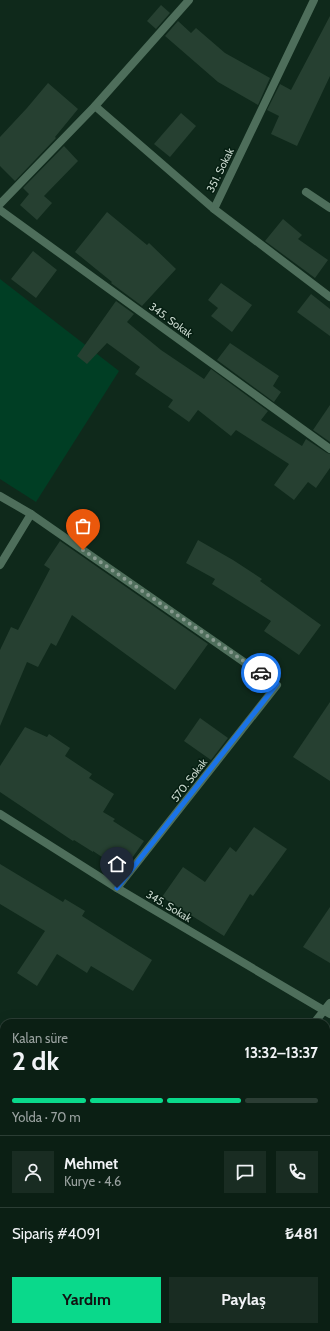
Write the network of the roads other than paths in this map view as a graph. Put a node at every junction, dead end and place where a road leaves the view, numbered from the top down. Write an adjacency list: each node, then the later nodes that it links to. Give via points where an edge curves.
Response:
1 (189, 0): 3 (street)
2 (314, 0): 7 (street, 351. Sokak)
3 (95, 106): 5 (street); 7 (street, 351. Sokak)
4 (306, 192): 6 (street)
5 (0, 204)
6 (330, 208)
7 (214, 209): 9 (street)
8 (0, 210): 10 (street, 345. Sokak)
9 (330, 297)
10 (330, 449)
11 (0, 496): 12 (street)
12 (31, 514): 13 (street); 15 (street, 570. Sokak, via 277,684)
13 (0, 565)
14 (0, 814): 15 (street, 345. Sokak)
15 (117, 888): 17 (street, 345. Sokak)
16 (330, 1003): 17 (street)
17 (327, 1012): 18 (street)
18 (319, 1019)

